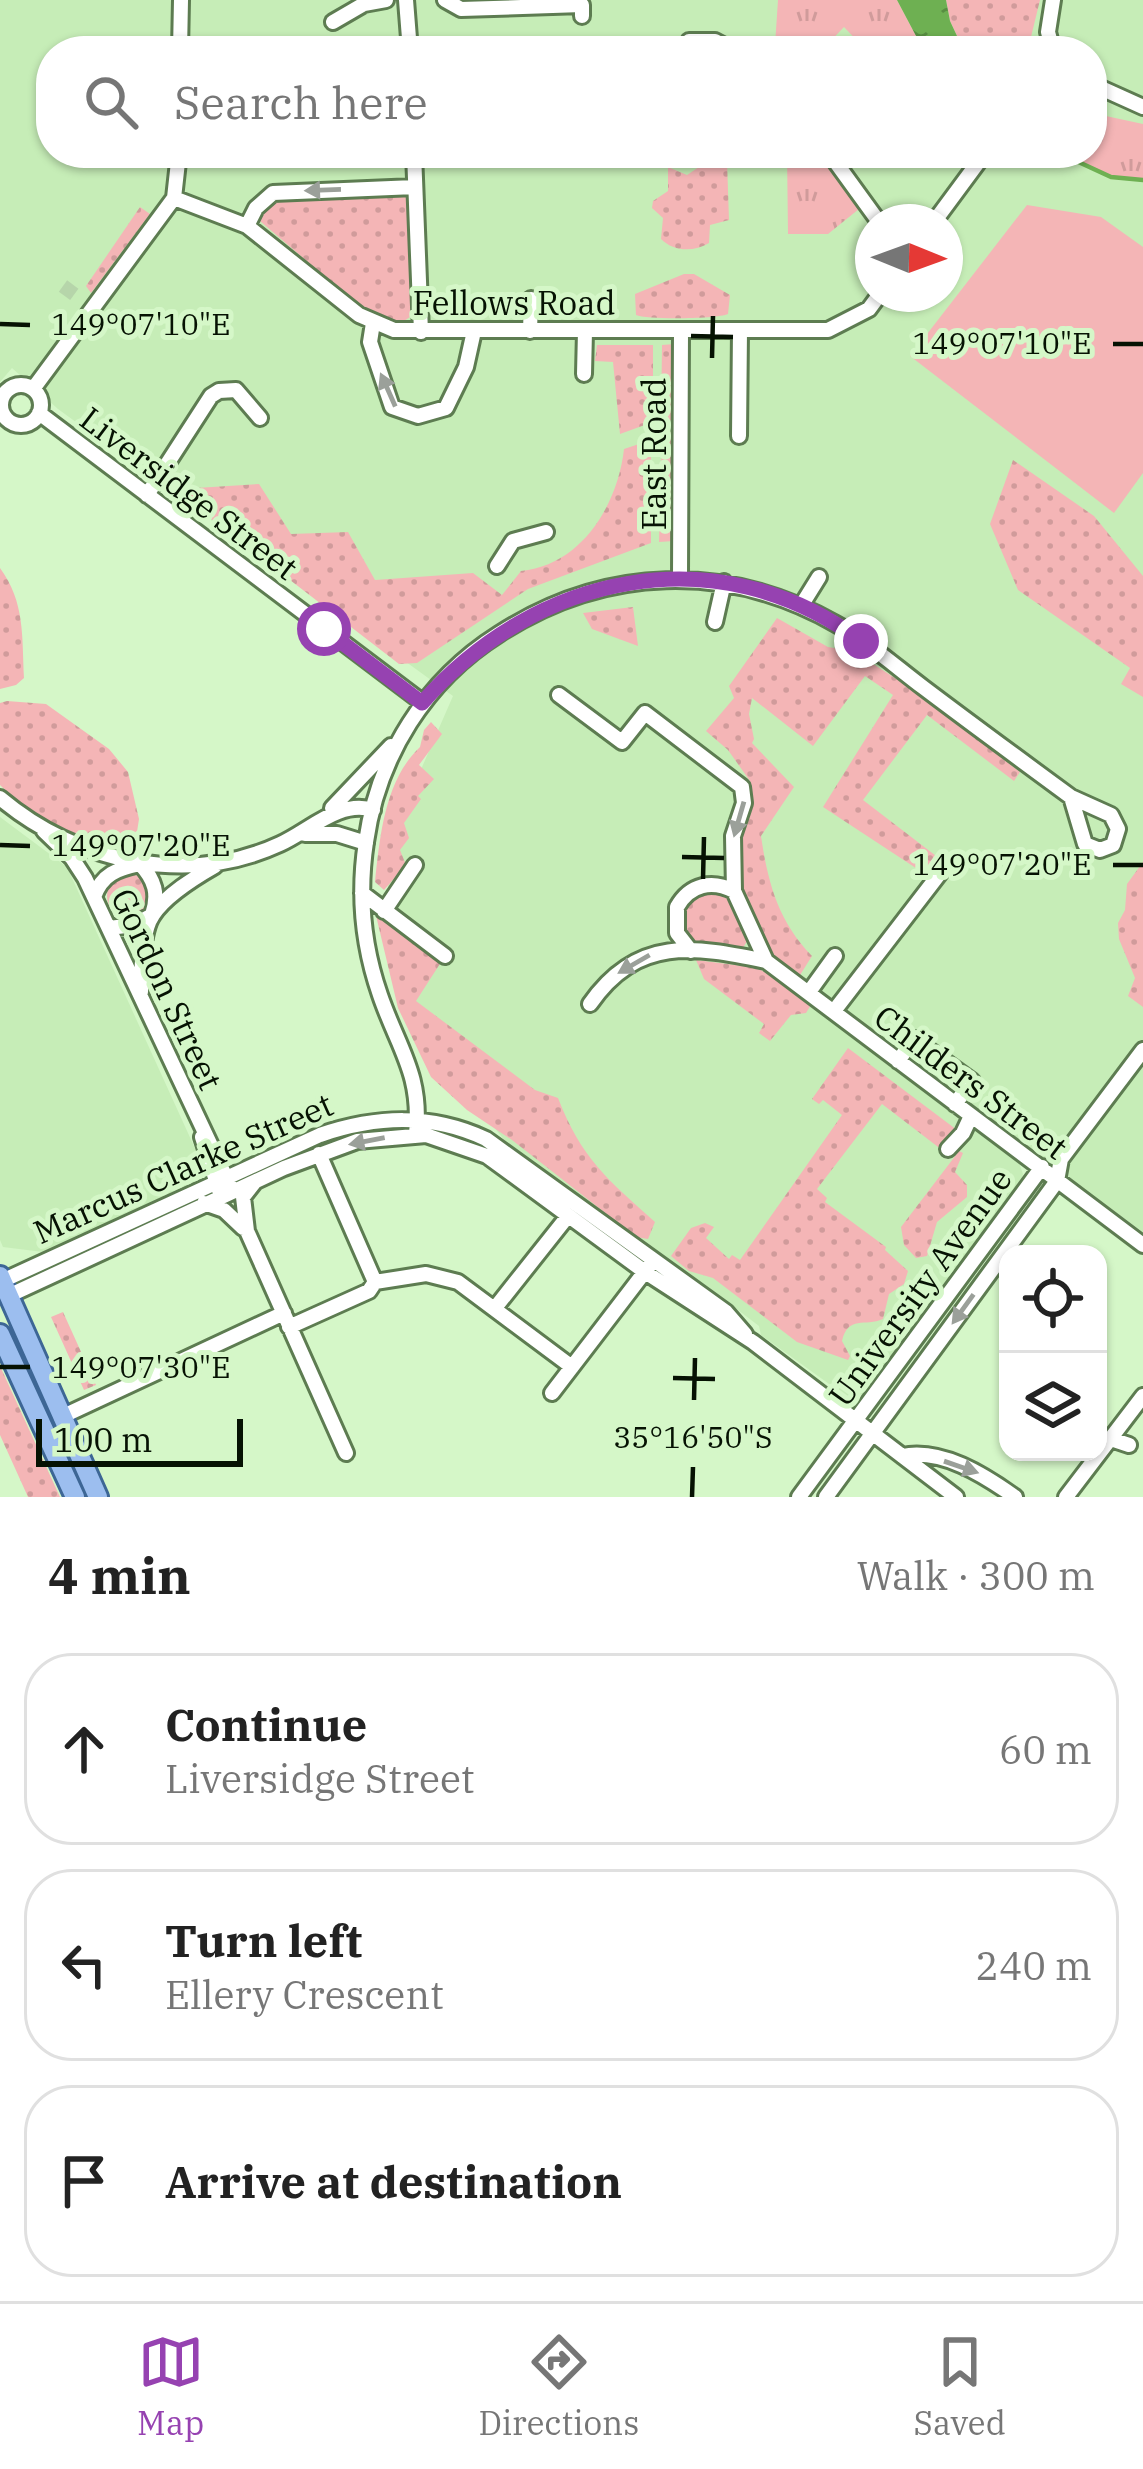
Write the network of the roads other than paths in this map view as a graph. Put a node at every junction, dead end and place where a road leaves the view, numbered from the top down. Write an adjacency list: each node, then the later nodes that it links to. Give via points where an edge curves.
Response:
1 (181, 0): 8 (street)
2 (386, 0): 7 (street)
3 (406, 0): 9 (street)
4 (445, 0): 6 (street, via 461,9 582,5)
5 (1053, 0): 10 (street)
6 (582, 16)
7 (333, 22)
8 (180, 36)
9 (409, 36)
10 (1049, 36)
11 (1107, 91): 12 (street)
12 (1143, 107)
13 (177, 168): 18 (street)
14 (414, 168): 17 (street)
15 (840, 168): 19 (street)
16 (979, 168): 20 (street)
17 (415, 188): 21 (street, one-way to 21, via 273,193); 30 (street)
18 (174, 199): 21 (street, Fellows Road); 32 (street)
19 (866, 204)
20 (952, 204)
21 (248, 226): 24 (street, Fellows Road)
22 (531, 299): 28 (street)
23 (863, 312): 26 (street, Fellows Road, via 828,330)
24 (373, 323): 27 (street, one-way to 24, via 446,408 418,416 392,406 370,342); 30 (street, Fellows Road)
25 (681, 330): 26 (street, Fellows Road); 29 (street, Fellows Road); 43 (street, East Road)
26 (740, 330): 38 (street)
27 (474, 331): 28 (street, Fellows Road); 30 (street, Fellows Road)
28 (530, 331): 29 (street, Fellows Road)
29 (585, 331): 31 (street)
30 (421, 332)
31 (584, 374)
32 (33, 389): 33 (street); 34 (street)
33 (3, 391): 36 (street)
34 (39, 413): 36 (street, via 24,424); 39 (street, Liversidge Street)
35 (260, 418): 39 (street, via 236,390 219,391)
36 (10, 421): 37 (street)
37 (0, 434)
38 (739, 436)
39 (147, 495): 49 (street, Liversidge Street)
40 (546, 532): 41 (street, via 513,541)
41 (497, 566)
42 (819, 577): 46 (street)
43 (680, 578): 44 (street); 49 (street, via 629,583 540,609 471,653)
44 (718, 581): 45 (street); 46 (street); 47 (street)
45 (712, 603)
46 (801, 606): 51 (street, via 840,626)
47 (715, 622)
48 (559, 694): 61 (street, one-way to 61, via 622,742 645,712 742,787)
49 (422, 703): 50 (street)
50 (408, 726): 53 (street); 55 (street)
51 (1071, 797)
52 (0, 798): 54 (street)
53 (373, 810): 55 (street, via 347,808); 56 (street)
54 (44, 831): 57 (street); 63 (street, Gordon Street, via 72,858)
55 (300, 834): 56 (street); 58 (street)
56 (366, 843): 62 (street)
57 (140, 864): 58 (street); 63 (street, via 109,874); 65 (street, via 154,884)
58 (219, 864): 65 (street)
59 (947, 864): 74 (street)
60 (415, 866): 64 (street)
61 (734, 891): 67 (street, via 702,886 680,902 677,933); 70 (street)
62 (362, 893): 64 (street); 80 (street, via 381,999 411,1065)
63 (94, 897): 66 (street, Gordon Street)
64 (384, 911): 68 (street)
65 (152, 915): 66 (street); 72 (street)
66 (109, 928): 72 (street, Gordon Street)
67 (692, 951): 70 (street); 73 (street, one-way to 73, via 640,959)
68 (445, 956)
69 (835, 956): 71 (street)
70 (766, 962): 71 (street, Childers Street)
71 (809, 992): 74 (street, Childers Street)
72 (141, 998): 78 (street, Gordon Street)
73 (590, 1004)
74 (834, 1011): 76 (street, Childers Street)
75 (1143, 1050): 87 (street, University Avenue, via 1061,1159)
76 (898, 1061): 77 (street, Childers Street); 77 (street, via 914,1039 972,1081)
77 (955, 1104): 79 (street, Childers Street)
78 (196, 1115): 84 (street, Gordon Street); 88 (street, Gordon Street)
79 (971, 1116): 81 (street); 85 (street, Childers Street)
80 (417, 1127): 82 (street, Marcus Clarke Street, one-way to 82); 83 (street, Marcus Clarke Street, via 372,1120); 90 (street, Marcus Clarke Street, via 488,1156); 93 (street, Marcus Clarke Street, via 441,1123 486,1139)
81 (948, 1149)
82 (320, 1154): 83 (street); 86 (street, Marcus Clarke Street); 94 (street)
83 (274, 1156): 86 (street, Marcus Clarke Street)
84 (219, 1158): 86 (street); 88 (street, Gordon Street)
85 (1042, 1167): 87 (street, Childers Street); 103 (street, University Avenue)
86 (253, 1174): 88 (street, Marcus Clarke Street); 91 (street, via 242,1197)
87 (1057, 1180): 92 (street, Childers Street); 104 (street, University Avenue, one-way to 104)
88 (224, 1186): 89 (street, Marcus Clarke Street); 95 (street, Marcus Clarke Street)
89 (203, 1203): 91 (street); 95 (street, Marcus Clarke Street)
90 (568, 1216): 93 (street, Marcus Clarke Street); 96 (street)
91 (247, 1232): 97 (street)
92 (1143, 1246)
93 (649, 1266): 99 (street); 103 (street, Marcus Clarke Street, via 726,1312)
94 (375, 1282): 96 (street, via 441,1276); 97 (street, via 370,1291)
95 (2, 1287): 102 (main road)
96 (495, 1308): 99 (street)
97 (286, 1320): 102 (street); 107 (street)
98 (0, 1334): 109 (main road)
99 (572, 1367): 100 (street)
100 (552, 1393)
101 (1143, 1396): 105 (street)
102 (61, 1417): 110 (main road)
103 (854, 1422): 104 (street, Marcus Clarke Street); 111 (street, University Avenue)
104 (871, 1435): 108 (street, Marcus Clarke Street); 112 (street, University Avenue)
105 (1111, 1438): 106 (street); 115 (street)
106 (1129, 1445)
107 (346, 1453)
108 (902, 1456): 113 (street, Marcus Clarke Street); 114 (street, one-way to 114, via 925,1454 977,1472)
109 (75, 1497)
110 (98, 1497)
111 (799, 1497)
112 (826, 1497)
113 (956, 1497)
114 (1016, 1497)
115 (1066, 1497)

